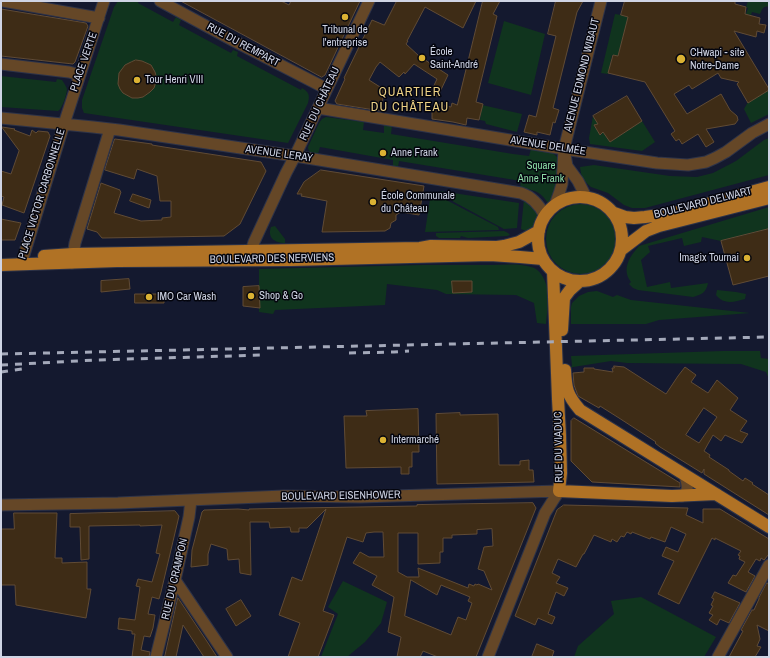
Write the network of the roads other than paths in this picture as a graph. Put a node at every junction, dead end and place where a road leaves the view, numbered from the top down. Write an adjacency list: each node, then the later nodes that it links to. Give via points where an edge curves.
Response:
1 (3, 1): 6 (street)
2 (104, 1): 6 (street, PLACE VERTE)
3 (160, 1): 9 (street, RUE DU REMPART)
4 (369, 1): 9 (street, RUE DU CHÂTEAU)
5 (601, 1): 15 (street, AVENUE EDMOND WIBAUT)
6 (99, 18): 8 (street, PLACE VERTE)
7 (1, 64): 8 (street)
8 (80, 75): 12 (street, PLACE VERTE)
9 (327, 89): 10 (street, RUE DU CHÂTEAU)
10 (318, 108): 15 (street, AVENUE DELMÉE); 16 (street, RUE DU CHÂTEAU)
11 (1, 118): 12 (street, AVENUE LERAY)
12 (64, 124): 14 (street, AVENUE LERAY); 29 (street, PLACE VICTOR CARBONNELLE)
13 (769, 124): 15 (street, AVENUE DELMÉE, via 726,152 697,164 657,163)
14 (110, 129): 16 (street, AVENUE LERAY); 27 (street)
15 (564, 149): 18 (street, AVENUE EDMOND WIBAUT, via 567,166); 20 (street, AVENUE EDMOND WIBAUT, via 562,184)
16 (295, 156): 22 (street, AVENUE LERAY, via 524,194 540,206); 25 (street, RUE DU CHÂTEAU)
17 (769, 187): 21 (main road, BOULEVARD DELWART, via 674,213 634,218)
18 (586, 197): 20 (main road, via 570,198); 21 (main road, via 598,200)
19 (769, 198): 24 (main road, BOULEVARD DELWART, via 660,226 646,231)
20 (555, 205): 22 (main road)
21 (614, 213): 24 (main road, via 621,230)
22 (545, 216): 23 (main road)
23 (539, 231): 25 (main road, BOULEVARD DES NERVIENS, via 515,244 497,247 431,246); 28 (main road, via 538,241)
24 (620, 250): 32 (main road, via 612,266 603,273)
25 (250, 255): 27 (main road, BOULEVARD DES NERVIENS, via 117,261); 28 (main road, BOULEVARD DES NERVIENS, via 490,255)
26 (1, 258): 29 (main road, BOULEVARD DES NERVIENS)
27 (72, 258): 29 (main road, BOULEVARD DES NERVIENS)
28 (543, 259): 31 (main road)
29 (21, 261): 30 (main road, BOULEVARD DES NERVIENS)
30 (1, 265)
31 (553, 271): 32 (main road, via 562,277); 34 (main road, RUE DU VIADUC)
32 (580, 281): 33 (main road, RUE DU VIADUC, via 564,298 562,326 566,383 570,398)
33 (580, 410): 34 (main road, via 573,409); 35 (main road)
34 (559, 416): 36 (main road, RUE DU VIADUC)
35 (686, 476): 37 (main road); 38 (street, via 687,491)
36 (559, 491): 38 (main road, BOULEVARD EISENHOWER); 39 (street, BOULEVARD EISENHOWER); 46 (street, RUE DU VIADUC, via 545,513)
37 (716, 494): 38 (main road, BOULEVARD EISENHOWER); 41 (main road)
38 (682, 496)
39 (190, 500): 40 (street, BOULEVARD EISENHOWER); 43 (street, RUE DU CRAMPON, via 190,517)
40 (1, 505)
41 (769, 527)
42 (769, 565): 47 (street)
43 (175, 580): 44 (street, RUE DU CRAMPON); 45 (street)
44 (156, 657)
45 (227, 657)
46 (488, 657)
47 (718, 657)

